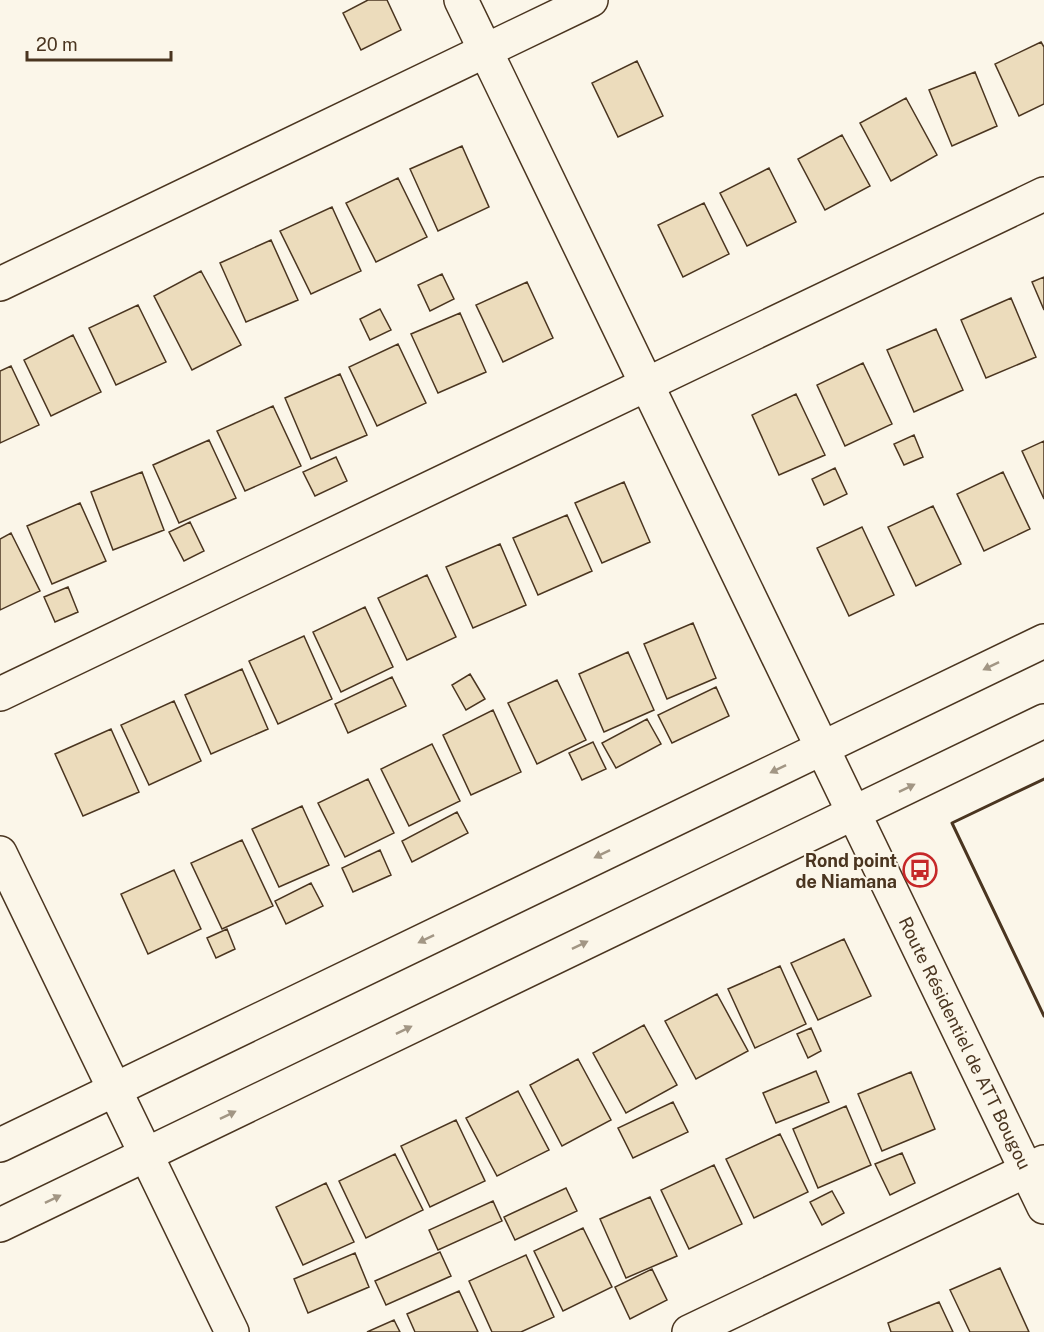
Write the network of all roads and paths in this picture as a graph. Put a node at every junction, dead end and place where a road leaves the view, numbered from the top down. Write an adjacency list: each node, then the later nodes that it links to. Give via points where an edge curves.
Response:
1 (461, 0): 3 (street, Route Résidentiel de ATT Bougou)
2 (591, 0): 3 (street)
3 (486, 51): 5 (street); 6 (street, Route Résidentiel de ATT Bougou)
4 (1044, 194): 6 (street)
5 (0, 284)
6 (647, 384): 8 (street); 10 (street, Route Résidentiel de ATT Bougou)
7 (1044, 641): 10 (street, one-way to 10)
8 (0, 694)
9 (1044, 721): 11 (street, one-way to 9)
10 (822, 748): 11 (street, Route Résidentiel de ATT Bougou); 13 (street, one-way to 13)
11 (854, 813): 15 (street, one-way to 11); 16 (street, Route Résidentiel de ATT Bougou)
12 (0, 853): 13 (street)
13 (114, 1089): 14 (street); 15 (street)
14 (0, 1144)
15 (146, 1154): 18 (street, one-way to 15); 19 (street)
16 (1035, 1166): 17 (street, Route Résidentiel de ATT Bougou); 20 (street)
17 (1044, 1207)
18 (0, 1225)
19 (232, 1332)
20 (689, 1332)

